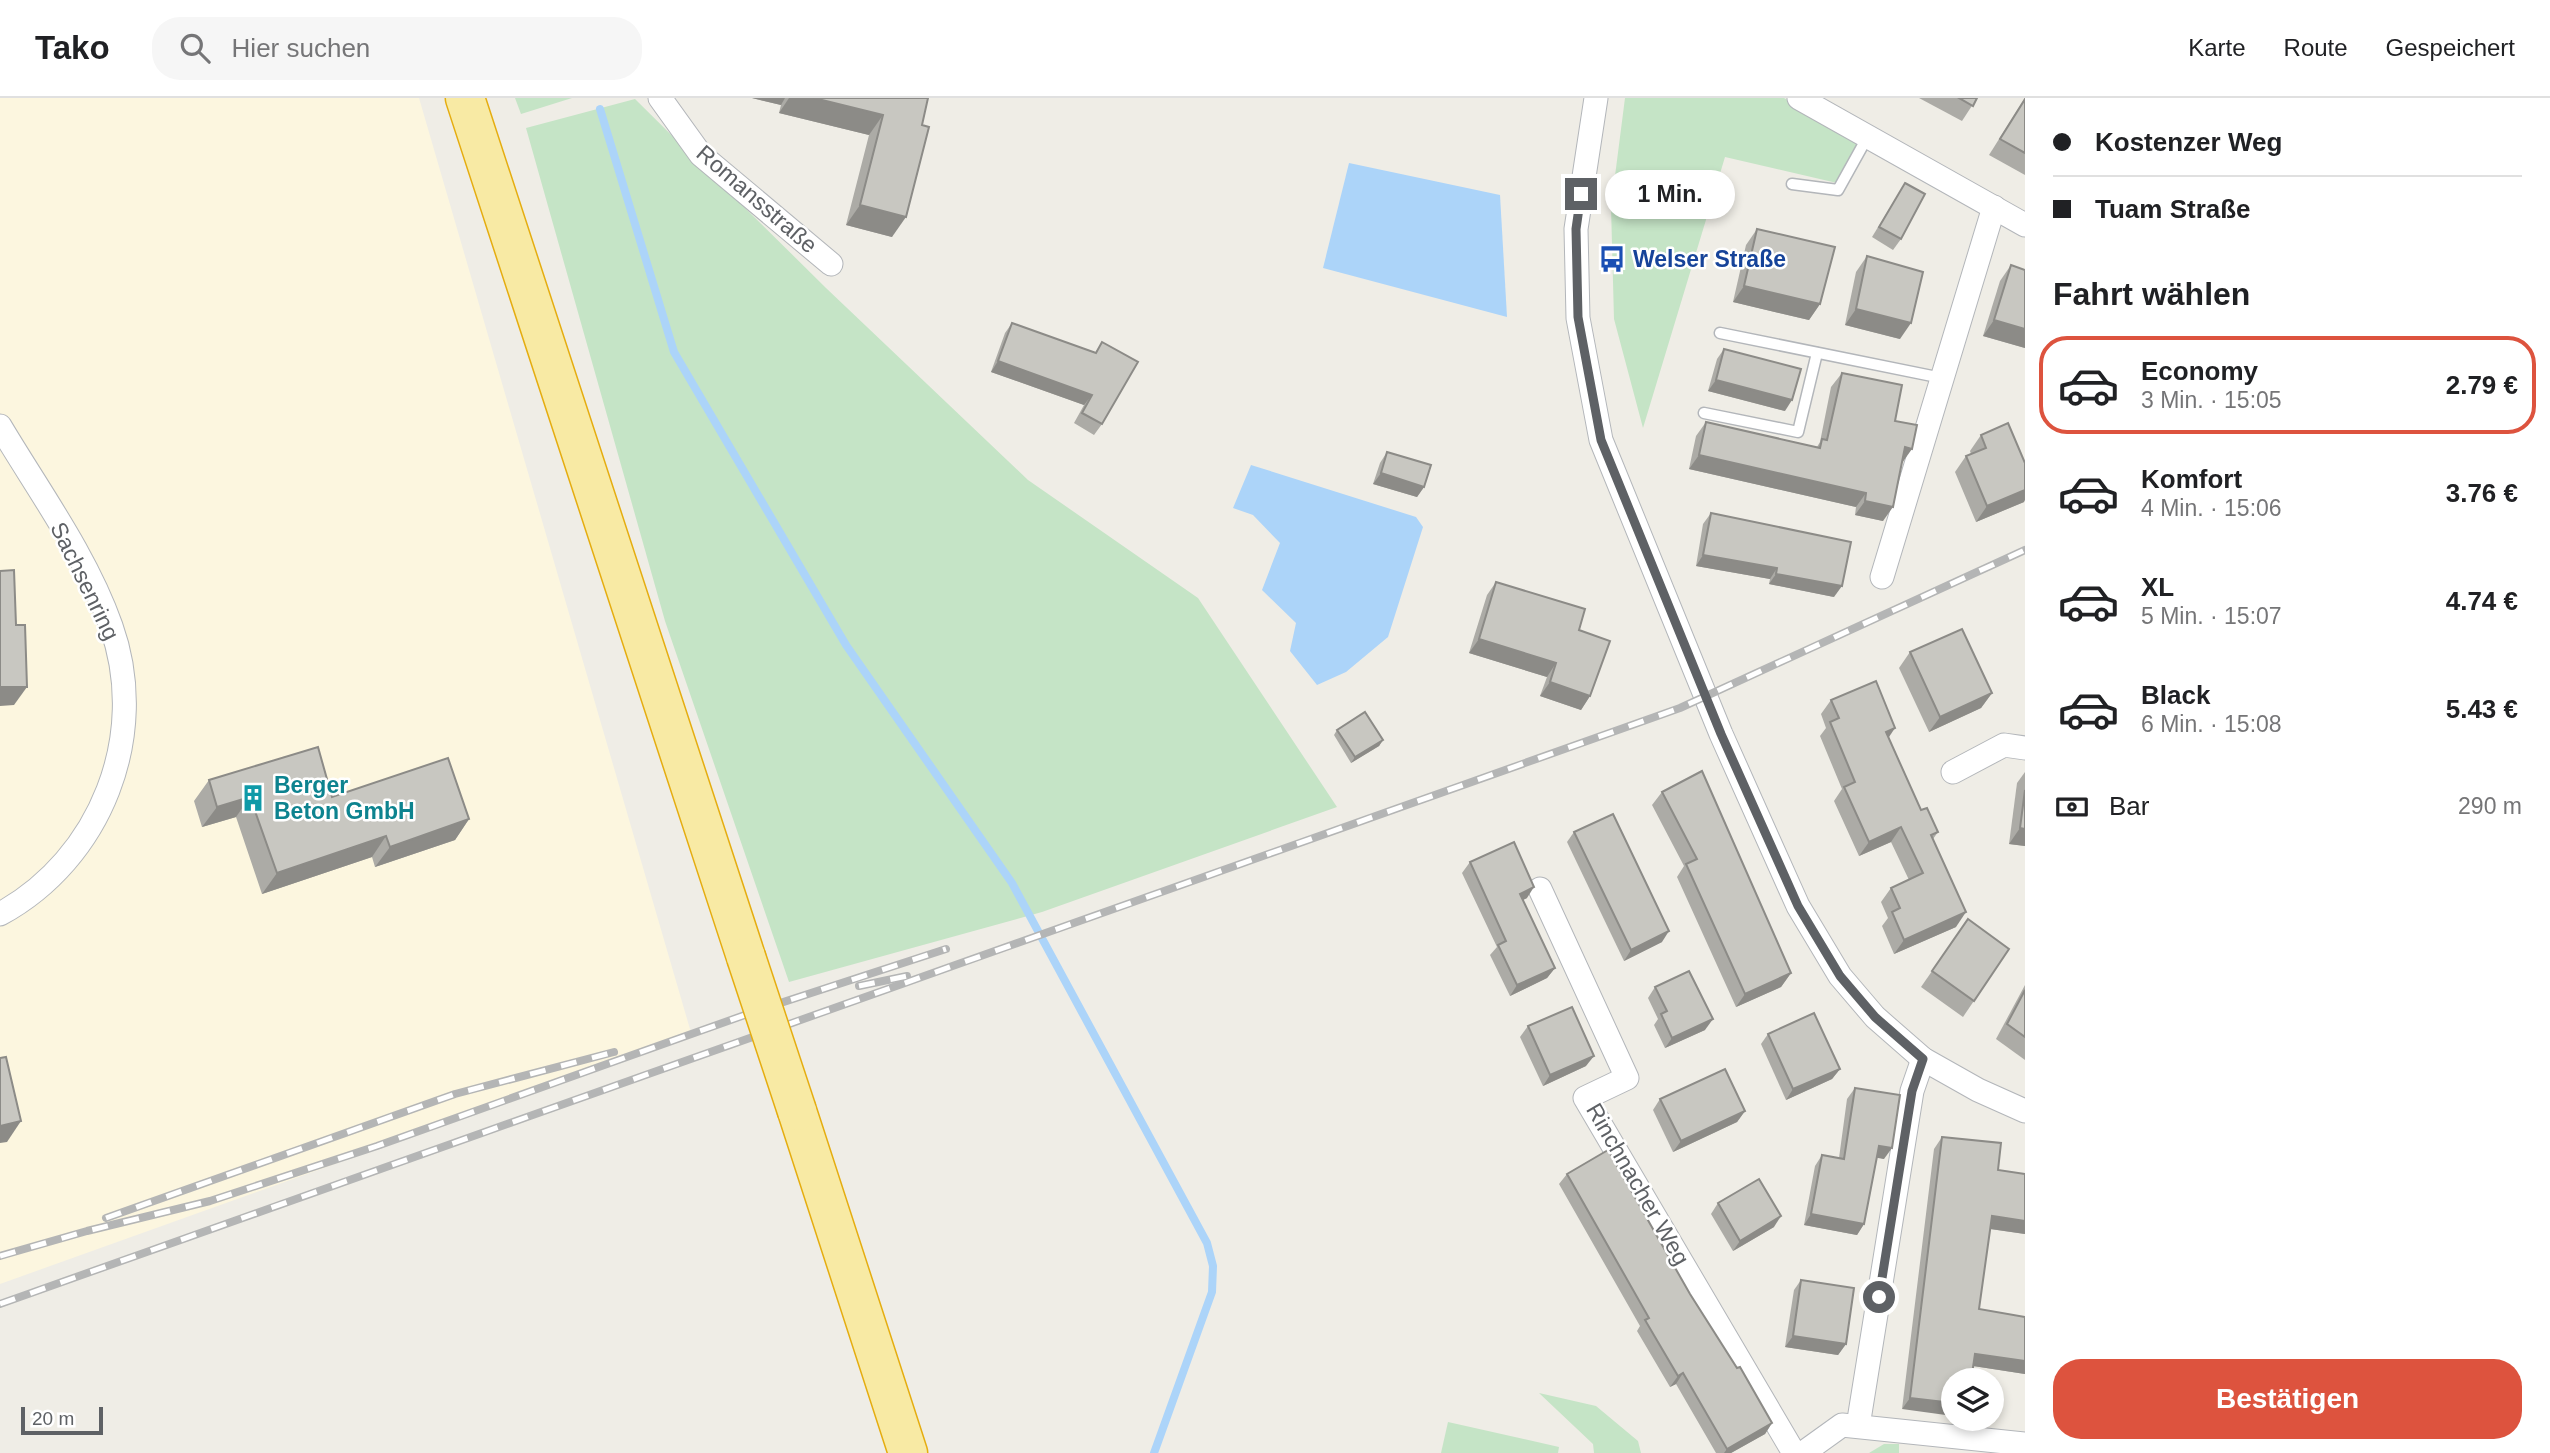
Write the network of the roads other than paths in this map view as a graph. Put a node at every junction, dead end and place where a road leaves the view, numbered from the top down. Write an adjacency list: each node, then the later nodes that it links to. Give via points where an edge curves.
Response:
1 (465, 98): 24 (highway, bridge)
2 (660, 98): 9 (street, Romansstraße, via 701,155)
3 (1596, 98): 20 (street, via 1576,229 1578,317 1601,440 1798,906 1833,964 1875,1017)
4 (1799, 98): 5 (street)
5 (1868, 136): 6 (lane, via 1838,190); 7 (street)
6 (1792, 184)
7 (1994, 207): 8 (street); 12 (street)
8 (2025, 225)
9 (831, 264)
10 (1720, 333): 11 (lane)
11 (1817, 353): 12 (lane); 13 (lane, via 1798,432)
12 (1942, 378): 15 (street)
13 (1704, 413)
14 (0, 426): 19 (street, Sachsenring, via 80,561 111,625 121,663 125,710 118,760 103,808 74,854 26,899)
15 (1882, 577)
16 (2025, 748): 17 (street, via 2004,745)
17 (1953, 772)
18 (1540, 888): 25 (street, Rinchnacher Weg, via 1627,1078 1585,1098)
19 (0, 914)
20 (1923, 1059): 21 (street); 22 (street, via 1912,1091)
21 (2025, 1111)
22 (1858, 1426): 23 (street); 26 (street, via 1842,1425)
23 (2025, 1444)
24 (908, 1453)
25 (1794, 1453)
26 (1803, 1453)

